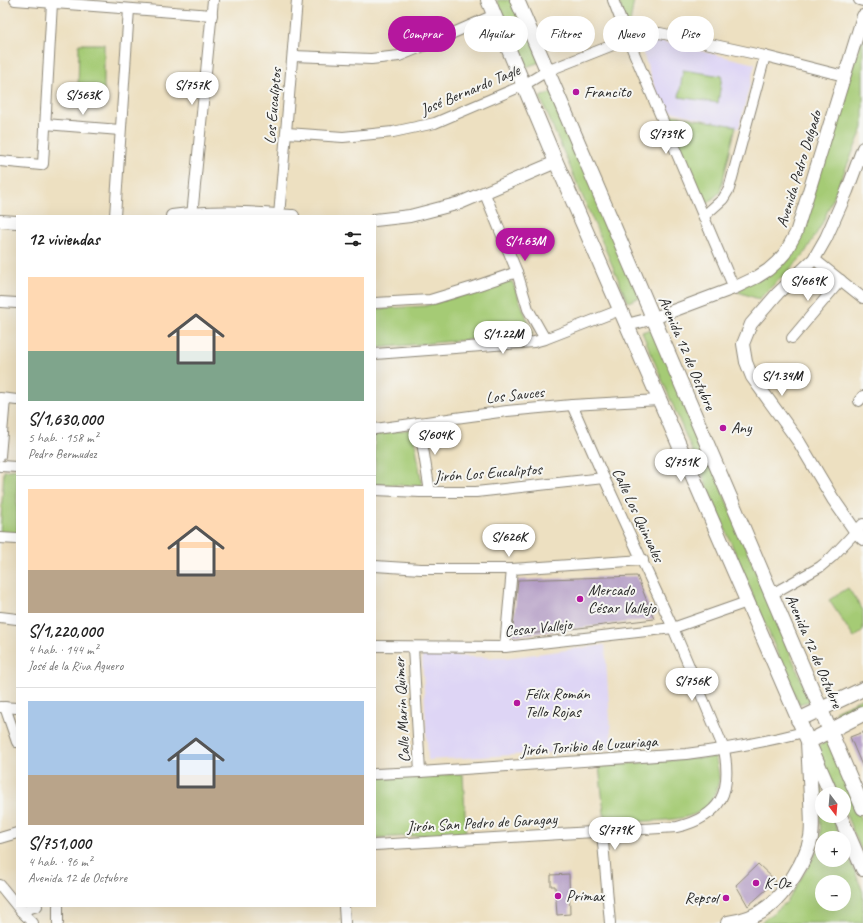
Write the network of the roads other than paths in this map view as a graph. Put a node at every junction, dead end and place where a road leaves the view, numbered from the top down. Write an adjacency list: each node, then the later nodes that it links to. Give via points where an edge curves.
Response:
1 (15, 0): 9 (street)
2 (213, 0): 12 (street)
3 (297, 0): 19 (street, Los Eucaliptos)
4 (488, 0): 13 (main road)
5 (517, 0): 21 (main road, Avenida 12 de Octubre)
6 (612, 0): 14 (street)
7 (859, 0): 8 (street)
8 (863, 1)
9 (52, 3): 10 (street); 24 (street)
10 (96, 3): 11 (street)
11 (129, 9): 12 (street); 25 (street)
12 (212, 15): 32 (street)
13 (494, 15): 19 (street, via 399,56 371,59); 23 (main road)
14 (619, 16)
15 (863, 16): 22 (street, Avenida Pedro Delgado)
16 (659, 33): 20 (street, José Bernardo Tagle)
17 (603, 48): 21 (street, José Bernardo Tagle)
18 (634, 52): 35 (street)
19 (293, 56): 26 (street, Los Eucaliptos)
20 (765, 56): 22 (street, José Bernardo Tagle); 35 (street, via 729,189 723,199)
21 (548, 71): 23 (street, José Bernardo Tagle); 48 (main road, Avenida 12 de Octubre)
22 (844, 76): 42 (street, Avenida Pedro Delgado, via 794,238 785,253 768,270)
23 (524, 85): 26 (street, José Bernardo Tagle, via 435,123 392,132 343,137); 29 (main road)
24 (45, 124): 25 (street); 28 (street, via 42,165)
25 (120, 130): 31 (street)
26 (286, 133): 34 (street, Los Eucaliptos)
27 (863, 148): 39 (street, via 844,198)
28 (0, 161)
29 (556, 162): 30 (street); 47 (main road)
30 (484, 194): 36 (street, via 426,213); 40 (street)
31 (115, 215)
32 (192, 215): 33 (street, via 227,212)
33 (266, 215)
34 (279, 215)
35 (704, 216): 42 (street)
36 (376, 220)
37 (0, 221): 38 (street)
38 (16, 222)
39 (814, 259): 41 (street); 65 (street, via 778,293 751,324 743,344 746,362 752,377 799,442 833,499)
40 (517, 272): 46 (street, via 430,300); 51 (street, via 528,309)
41 (841, 280): 43 (street); 50 (street)
42 (734, 288): 48 (street, Avenida Pedro Delgado)
43 (863, 298)
44 (0, 302): 45 (street)
45 (16, 303)
46 (376, 303)
47 (620, 310): 49 (main road); 51 (street)
48 (654, 318): 49 (street, Avenida Pedro Delgado); 71 (main road, Avenida 12 de Octubre)
49 (627, 326): 55 (main road)
50 (792, 338)
51 (545, 339): 52 (street, via 534,342)
52 (376, 354)
53 (3, 398): 54 (street); 59 (street)
54 (16, 400)
55 (660, 400): 56 (street, Los Sauces); 72 (main road)
56 (572, 405): 57 (street, Los Sauces); 62 (street, Calle Los Quinuales)
57 (419, 423): 58 (street, Los Sauces); 64 (street)
58 (376, 428)
59 (0, 456)
60 (0, 466): 61 (street)
61 (16, 467)
62 (604, 478): 64 (street, Jirón Los Eucaliptos, via 476,492); 68 (street, Calle Los Quinuales)
63 (376, 490): 64 (street, Jirón Los Eucaliptos)
64 (430, 492)
65 (861, 532): 71 (street, via 820,567)
66 (0, 538): 67 (street)
67 (16, 539)
68 (643, 560): 70 (street); 75 (street, Calle Los Quinuales)
69 (376, 566): 70 (street)
70 (512, 569): 78 (street)
71 (772, 594): 82 (main road, Avenida 12 de Octubre)
72 (747, 602): 75 (street, Cesar Vallejo); 84 (main road)
73 (0, 617): 74 (street)
74 (16, 619)
75 (673, 628): 78 (street, Cesar Vallejo); 87 (street, Calle Los Quinuales)
76 (376, 646): 77 (street, Cesar Vallejo)
77 (413, 647): 78 (street, Cesar Vallejo); 88 (street, Calle Marin Quimer)
78 (505, 647)
79 (863, 689): 82 (main road)
80 (3, 707): 81 (street); 86 (street)
81 (16, 708)
82 (820, 710): 84 (main road); 85 (main road, Avenida 12 de Octubre)
83 (863, 714): 85 (main road)
84 (803, 731): 85 (main road); 87 (street, Jirón Toribio de Luzuriaga); 90 (main road); 109 (main road, via 812,816 811,837 805,857 796,873 768,907 752,917)
85 (830, 731): 91 (main road, Avenida 12 de Octubre)
86 (16, 740)
87 (724, 749): 88 (street, Jirón Toribio de Luzuriaga, via 686,754); 93 (street, Jirón San Pedro de Garagay, via 727,770 723,796 705,817 692,824 677,827)
88 (420, 772): 89 (street, Jirón Toribio de Luzuriaga)
89 (376, 774)
90 (828, 787)
91 (863, 808)
92 (843, 823): 97 (main road)
93 (602, 831): 96 (street, Jirón San Pedro de Garagay); 108 (street)
94 (16, 833): 95 (street)
95 (0, 838)
96 (376, 846)
97 (862, 865)
98 (1, 887): 99 (street)
99 (16, 905)
100 (18, 907): 104 (street)
101 (34, 907): 104 (street)
102 (58, 907): 106 (street)
103 (344, 907): 107 (street)
104 (21, 911): 105 (street)
105 (33, 923)
106 (58, 923)
107 (345, 923)
108 (610, 923)
109 (728, 923)

